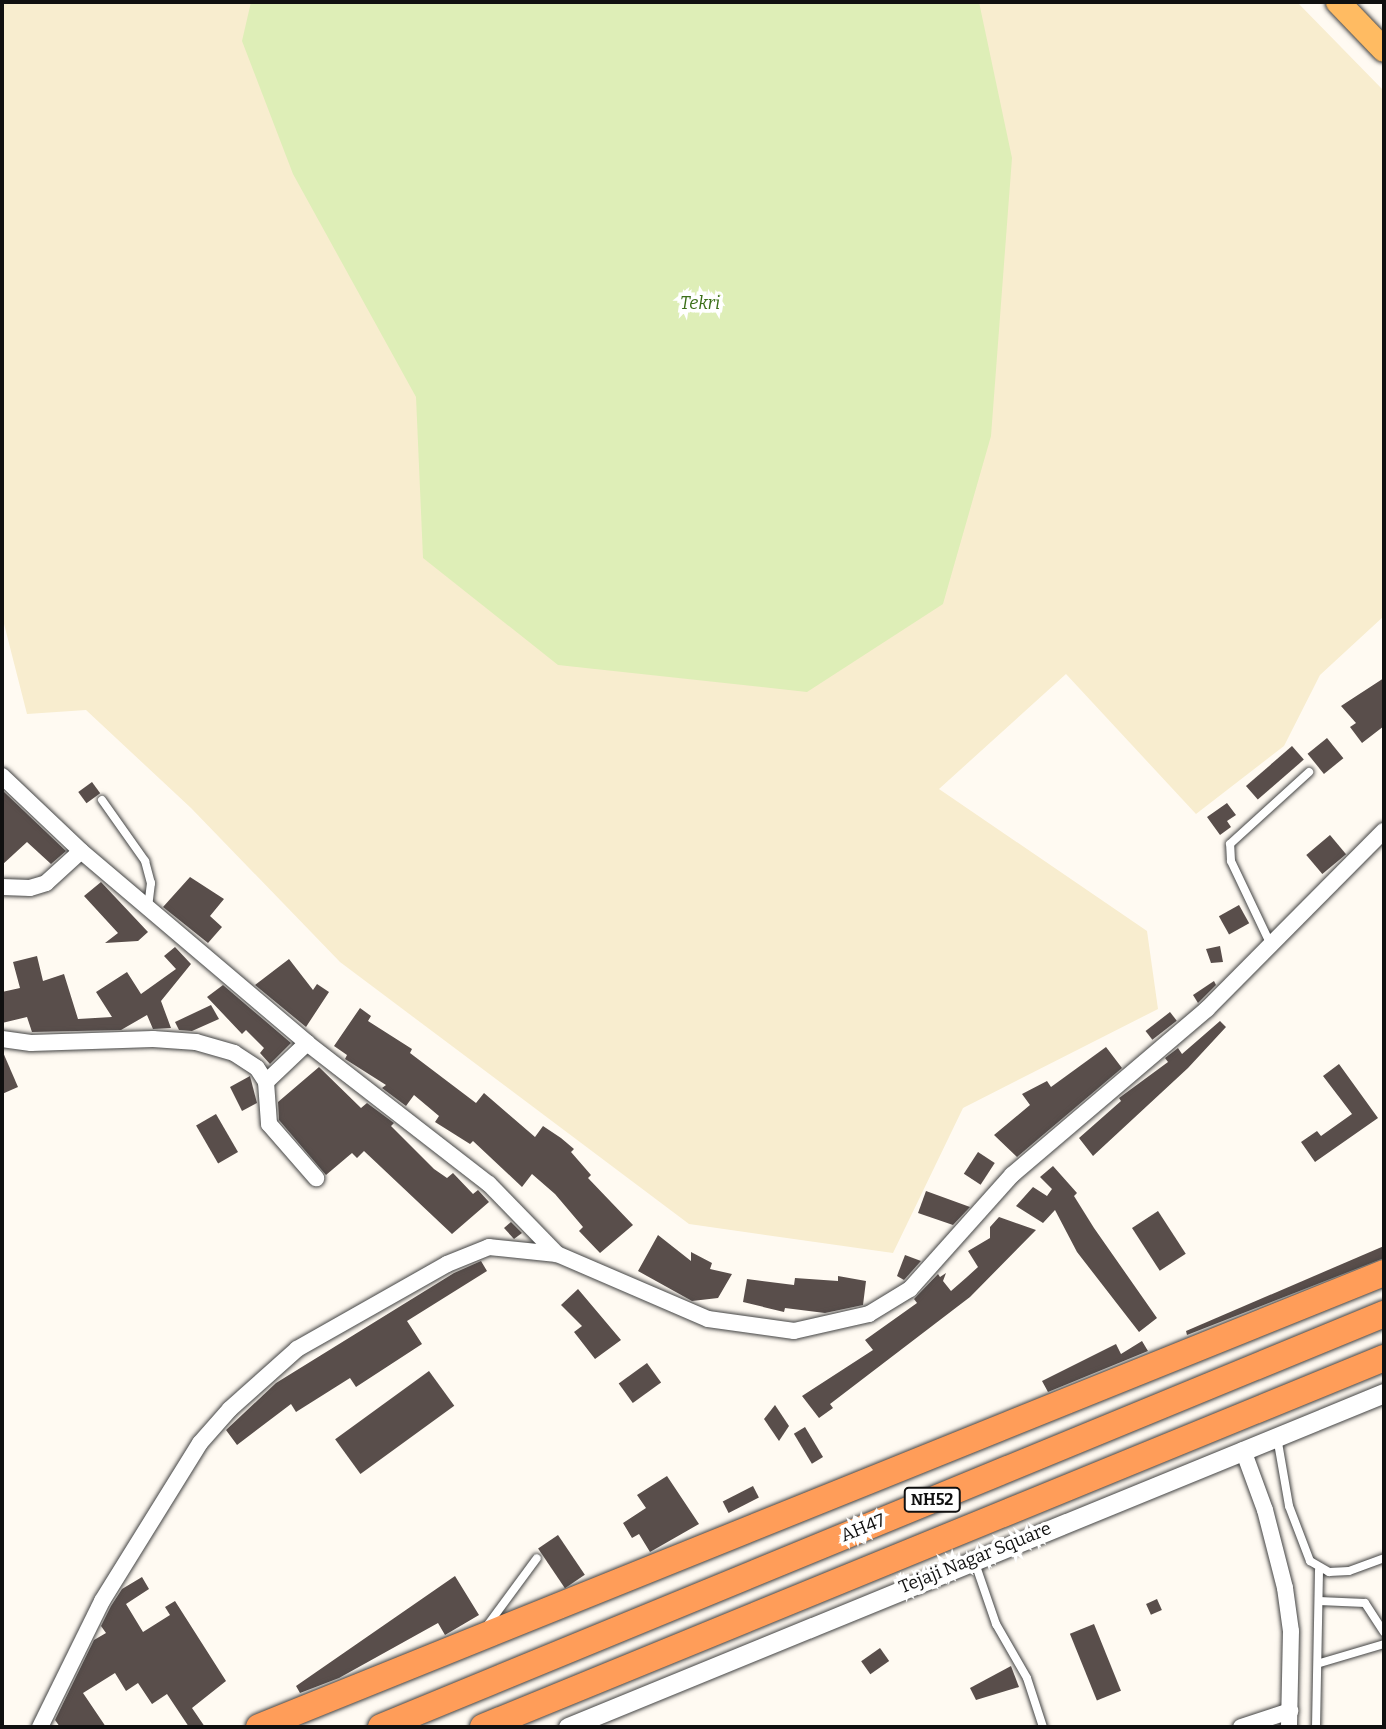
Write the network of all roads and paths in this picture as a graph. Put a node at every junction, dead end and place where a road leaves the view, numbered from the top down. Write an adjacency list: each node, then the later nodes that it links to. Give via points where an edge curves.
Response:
1 (1338, 2): 2 (main road)
2 (1384, 50)
3 (1309, 772): 10 (lane, via 1230,844 1231,861)
4 (2, 776): 7 (street)
5 (102, 800): 9 (lane, via 145,861 151,883)
6 (1384, 831): 10 (street)
7 (81, 851): 8 (street, via 46,883 30,888); 9 (street)
8 (2, 887)
9 (148, 909): 12 (street)
10 (1271, 944): 15 (street, via 1207,1009 1012,1175 910,1289 869,1314 794,1331 736,1325 625,1286)
11 (2, 1039): 13 (street, via 31,1043 96,1038 196,1042 234,1054 257,1068)
12 (307, 1043): 13 (street); 15 (street, via 489,1184)
13 (266, 1082): 14 (street, via 269,1124)
14 (316, 1178)
15 (557, 1254): 33 (street, via 489,1247 447,1264 297,1349 230,1409 200,1443 102,1601)
16 (1384, 1273): 28 (highway)
17 (1384, 1314): 35 (highway, AH47 / NH52)
18 (1384, 1358): 32 (highway, NH52)
19 (1384, 1393): 20 (street, Tejaji Nagar Square)
20 (1277, 1437): 21 (street, Tejaji Nagar Square); 25 (lane, via 1289,1506 1304,1551)
21 (1243, 1450): 24 (street, Tejaji Nagar Square); 31 (street, via 1265,1510 1285,1588 1291,1631)
22 (537, 1558): 28 (lane)
23 (1384, 1558): 25 (lane, via 1349,1571)
24 (973, 1559): 36 (street, Tejaji Nagar Square); 37 (lane, via 996,1624 1027,1678)
25 (1319, 1570): 26 (lane)
26 (1319, 1601): 27 (lane, via 1364,1603 1377,1615); 30 (lane)
27 (1384, 1632)
28 (479, 1640): 34 (highway)
29 (1384, 1644): 30 (lane)
30 (1320, 1663): 39 (lane)
31 (1290, 1719): 38 (street)
32 (489, 1725)
33 (40, 1727)
34 (259, 1727)
35 (381, 1727)
36 (568, 1727)
37 (1043, 1727)
38 (1241, 1727)
39 (1316, 1727)

